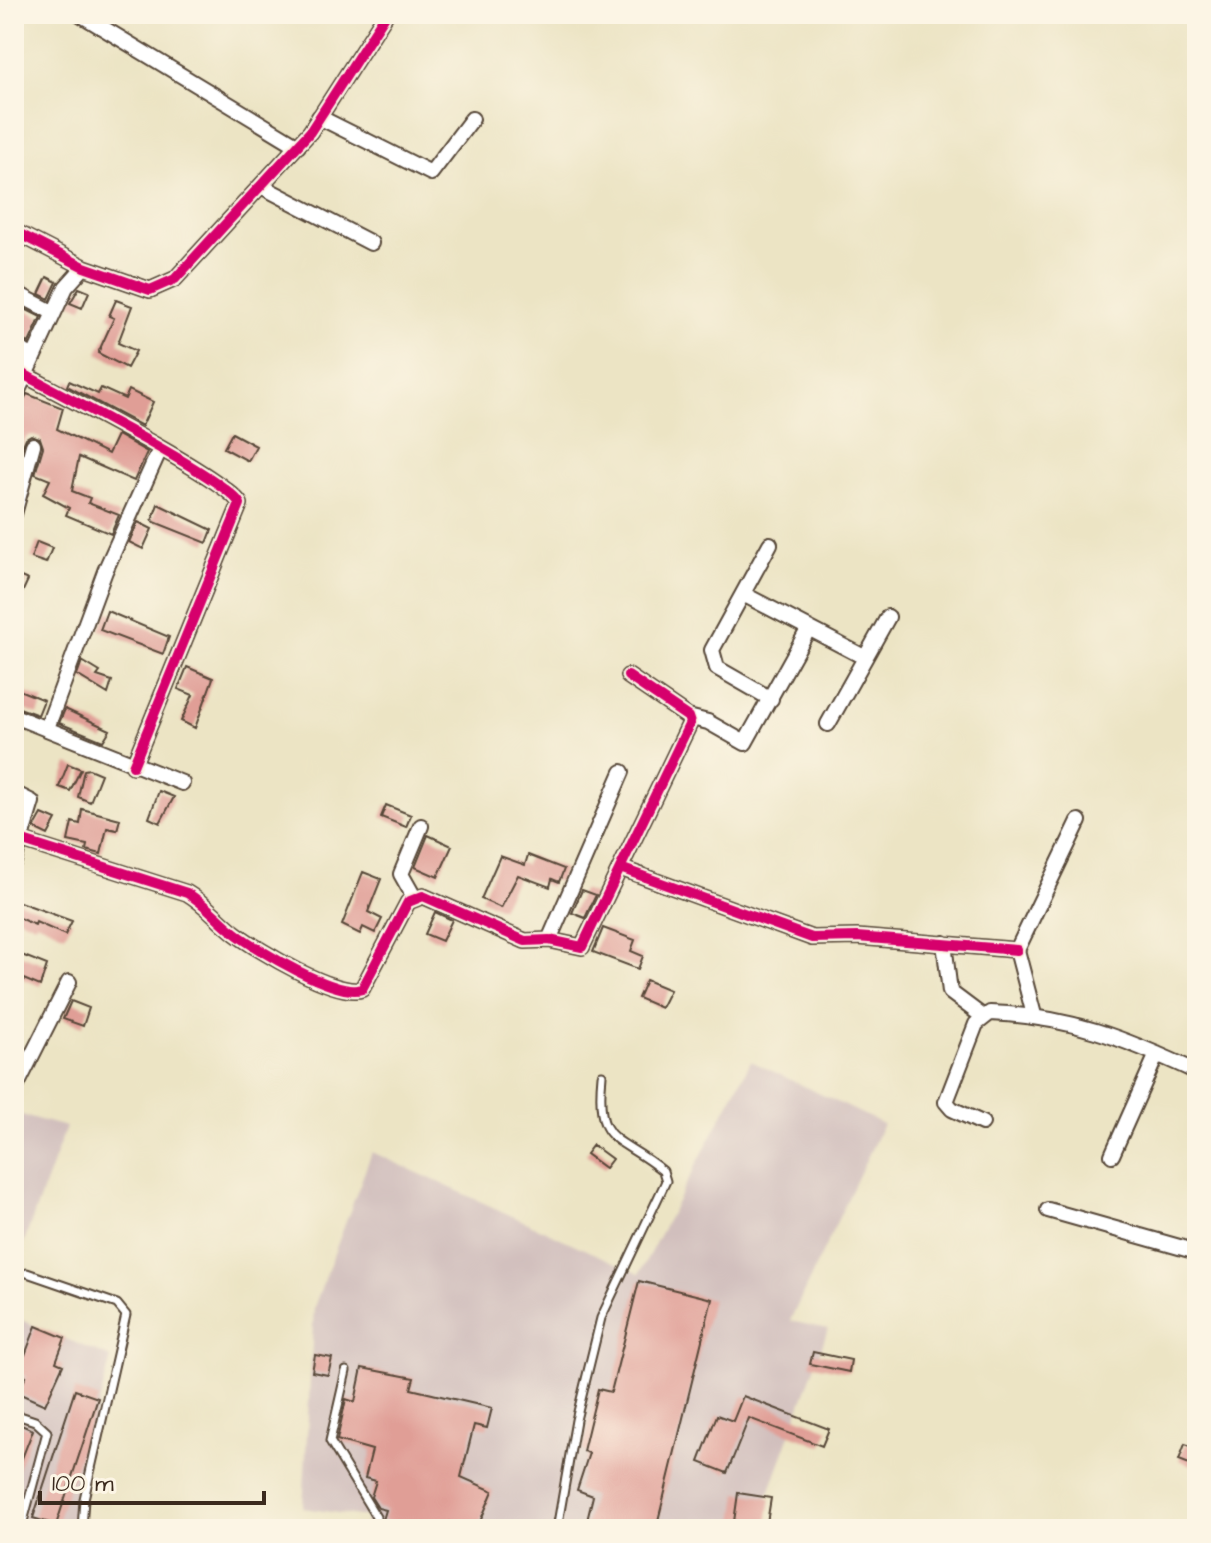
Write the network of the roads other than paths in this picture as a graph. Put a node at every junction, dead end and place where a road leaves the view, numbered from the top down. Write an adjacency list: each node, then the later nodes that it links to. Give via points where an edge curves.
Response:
1 (80, 14): 5 (street)
2 (386, 14): 3 (street)
3 (319, 117): 4 (street, via 431,173); 5 (street)
4 (472, 119)
5 (298, 146): 6 (street)
6 (261, 186): 8 (street); 9 (street, via 175,279 150,290)
7 (14, 231): 9 (street)
8 (371, 243)
9 (84, 267): 11 (street, via 66,287)
10 (14, 292): 11 (street)
11 (54, 313): 13 (street)
12 (14, 347): 13 (street)
13 (33, 356): 14 (street)
14 (25, 375): 15 (street); 17 (street)
15 (14, 399)
16 (33, 445): 18 (street)
17 (160, 449): 29 (street, via 105,571); 30 (street, via 240,504)
18 (14, 514)
19 (770, 544): 20 (street)
20 (743, 594): 22 (street); 25 (street, via 712,650 712,660)
21 (888, 617): 23 (street)
22 (809, 628): 23 (street); 25 (street)
23 (864, 657): 28 (street)
24 (628, 676): 27 (street)
25 (771, 699): 27 (street, via 745,743)
26 (14, 716): 29 (street)
27 (688, 717): 38 (street, via 689,731)
28 (828, 724)
29 (47, 728): 30 (street)
30 (133, 766): 32 (street)
31 (622, 772): 40 (street)
32 (182, 783)
33 (14, 793): 36 (street, via 32,802)
34 (1079, 821): 42 (street)
35 (421, 826): 39 (street, via 401,874)
36 (20, 840): 37 (street); 39 (street, via 187,893 235,933 314,978 352,992 370,978)
37 (14, 861)
38 (623, 869): 40 (street, via 582,947); 41 (street, via 812,938)
39 (414, 897): 40 (street, via 423,896 525,941)
40 (549, 940)
41 (944, 943): 42 (street); 45 (street, via 950,992)
42 (1017, 950): 44 (street)
43 (69, 982): 49 (street)
44 (1034, 1015): 45 (street); 46 (street, via 1106,1032)
45 (982, 1016): 50 (street, via 946,1102)
46 (1157, 1054): 47 (street); 51 (street)
47 (1197, 1072)
48 (602, 1075): 60 (lane, via 598,1110 603,1124 612,1137 663,1171 666,1181 601,1318)
49 (14, 1091)
50 (982, 1123)
51 (1112, 1155)
52 (1048, 1210): 53 (street)
53 (1197, 1252)
54 (27, 1273): 58 (lane, via 117,1304 126,1315 84,1499)
55 (346, 1371): 59 (lane, via 330,1441 376,1517)
56 (14, 1414): 57 (lane, via 47,1432)
57 (21, 1529)
58 (82, 1529)
59 (376, 1529)
60 (557, 1529)

